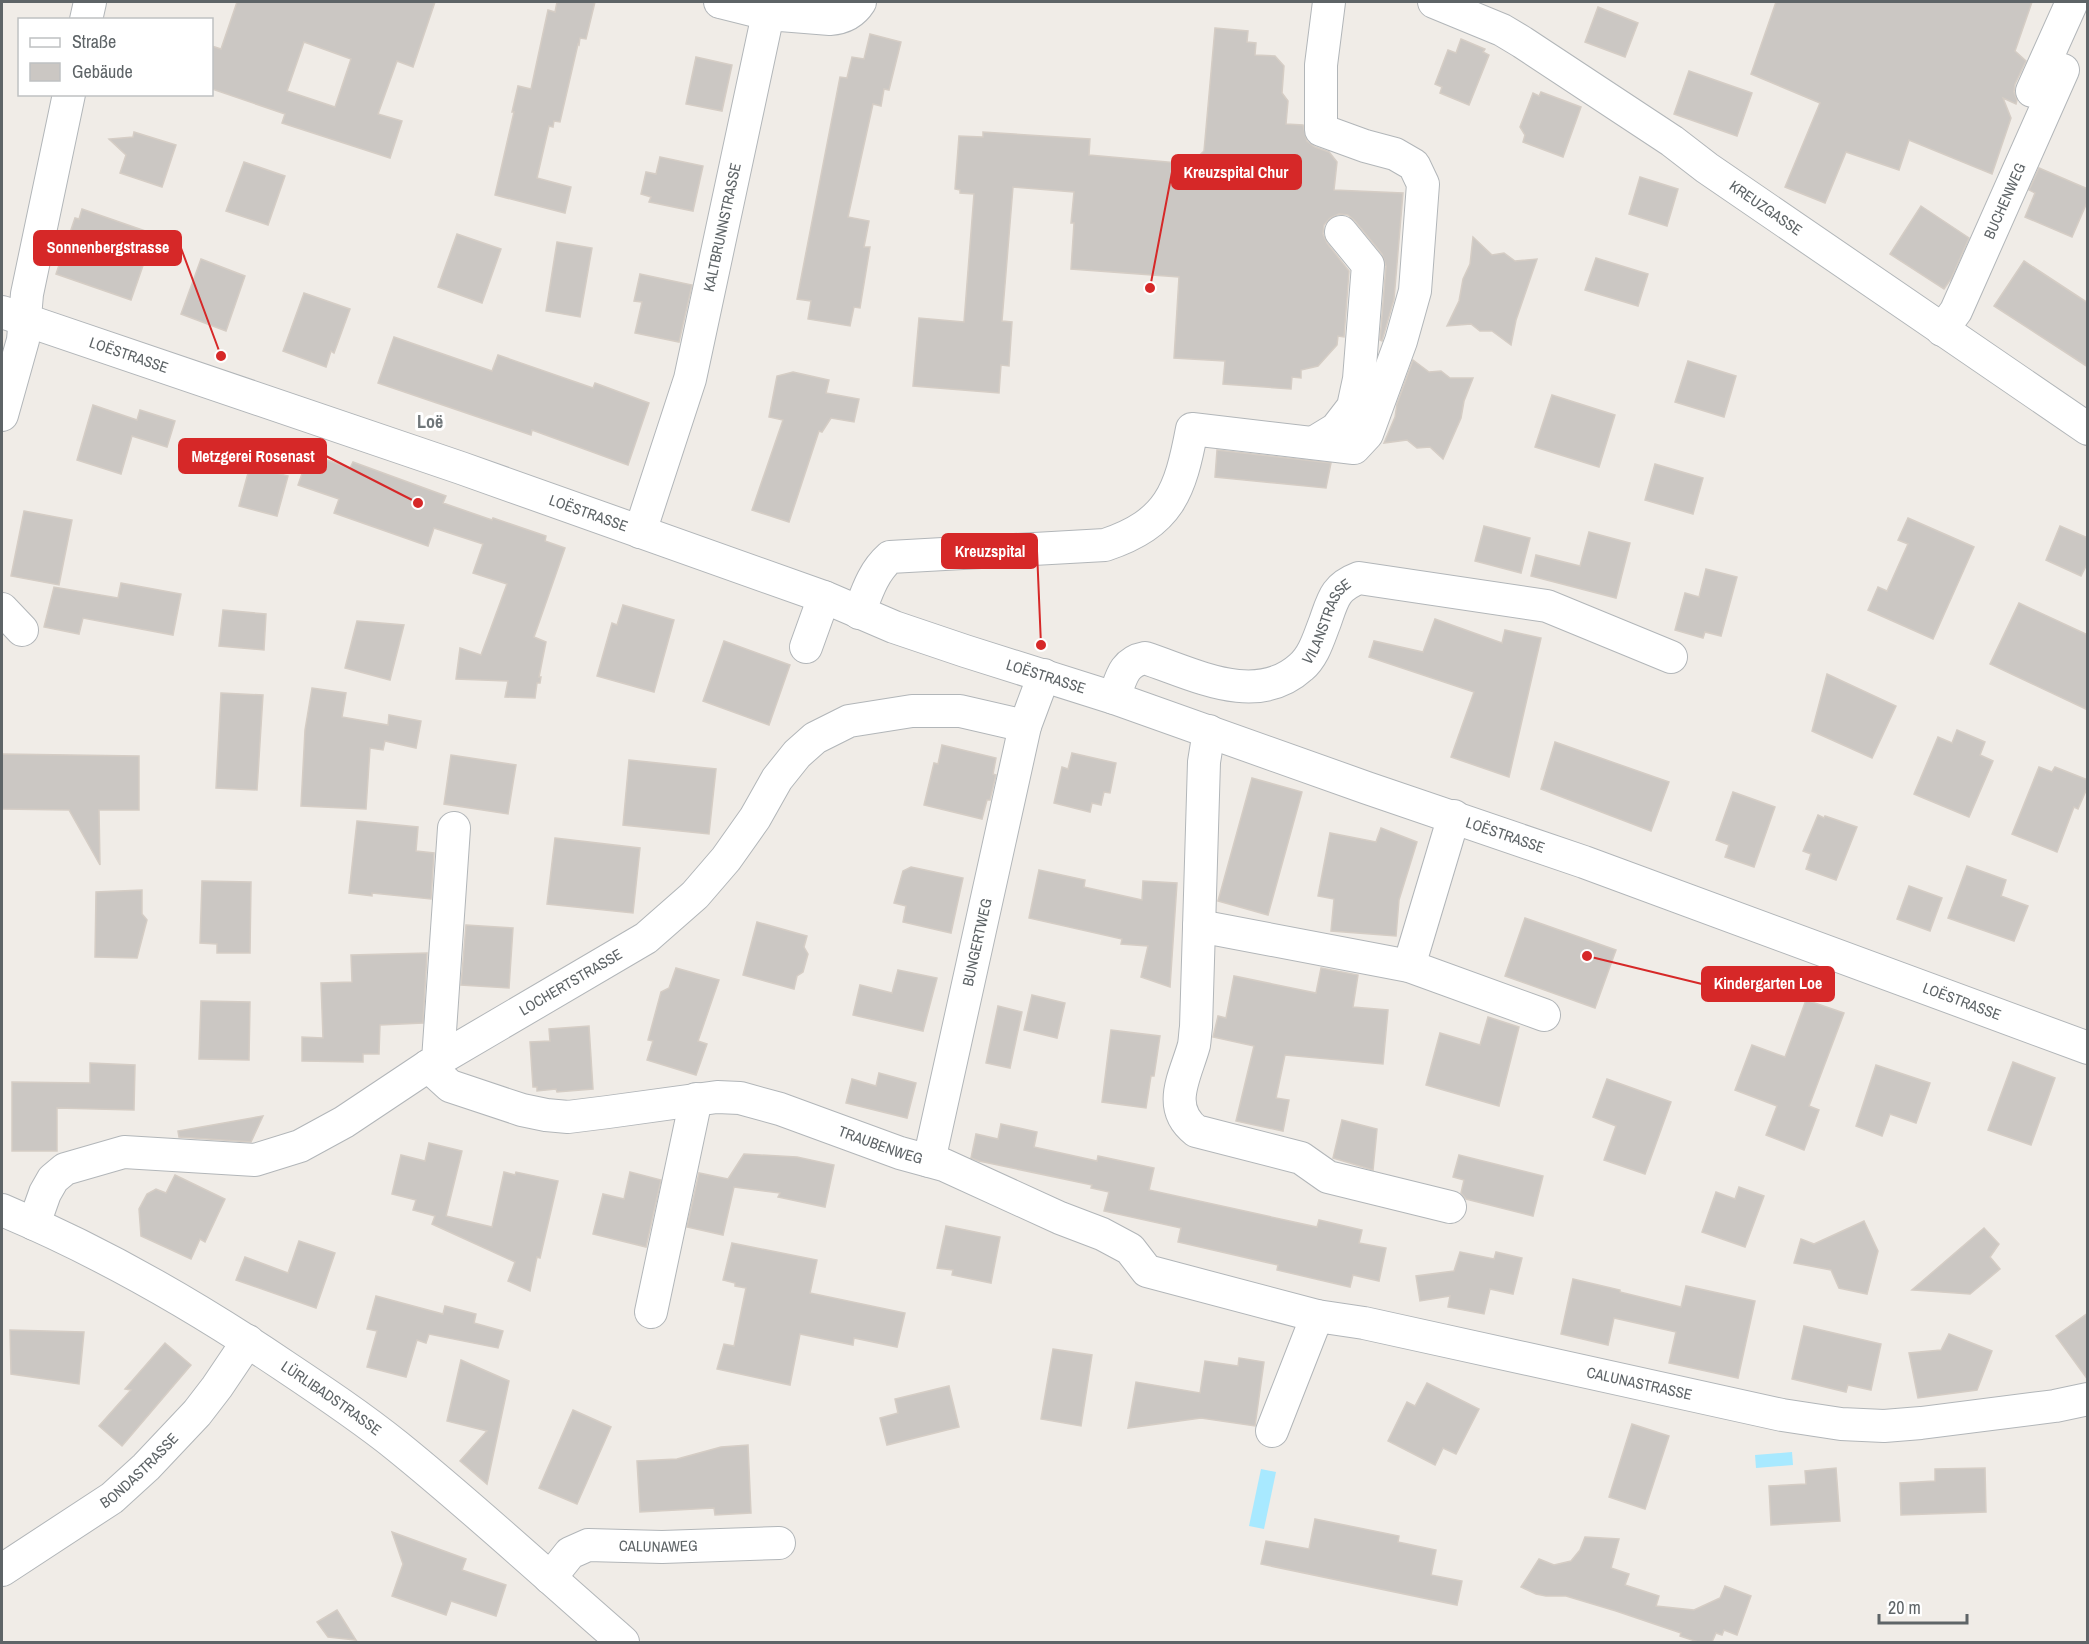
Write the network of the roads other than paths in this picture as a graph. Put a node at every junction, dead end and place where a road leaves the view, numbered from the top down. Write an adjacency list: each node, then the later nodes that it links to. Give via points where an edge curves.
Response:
1 (90, 2): 8 (street)
2 (720, 2): 7 (street)
3 (861, 2): 7 (street, via 840,18)
4 (1329, 2): 17 (street, via 1321,65 1321,130 1395,154 1414,165 1423,184 1415,291 1367,434 1354,448)
5 (1434, 2): 14 (street, KREUZGASSE, via 1522,42 1672,141)
6 (2072, 2): 11 (street)
7 (768, 14): 18 (street, KALTBRUNNSTRASSE, via 690,379)
8 (86, 18)
9 (2063, 70): 14 (street, BUCHENWEG, via 1956,310)
10 (68, 96): 13 (street)
11 (2019, 120)
12 (1341, 232): 17 (street, via 1368,266 1359,378 1353,407 1336,429)
13 (13, 315): 15 (street, via 22,340); 18 (street, LOËSTRASSE)
14 (1942, 330): 16 (street, KREUZGASSE)
15 (2, 415)
16 (2088, 429)
17 (1313, 443): 20 (street, via 1192,429 1185,468 1168,505 1131,536 1105,545 890,557 873,577)
18 (640, 532): 19 (street, LOËSTRASSE)
19 (824, 597): 20 (street, LOËSTRASSE); 21 (street)
20 (859, 613): 23 (street, LOËSTRASSE)
21 (806, 647)
22 (1671, 657): 24 (street, VILANSTRASSE, via 1547,606 1359,578 1345,583 1335,595 1317,645 1302,666 1278,682 1246,688 1230,686 1145,658 1133,660 1125,669)
23 (1044, 675): 24 (street, LOËSTRASSE); 25 (street)
24 (1114, 698): 26 (street, LOËSTRASSE)
25 (1025, 726): 33 (street, LOCHERTSTRASSE, via 960,711 912,711 849,721 815,738 777,779 726,859 670,919 602,965); 35 (street, BUNGERTWEG)
26 (1209, 731): 27 (street, LOËSTRASSE); 29 (street, via 1204,762)
27 (1454, 816): 30 (street); 32 (street, LOËSTRASSE)
28 (454, 828): 33 (street)
29 (1199, 926): 30 (street); 36 (street, via 1194,1045 1179,1099 1188,1125 1196,1131 1301,1158 1328,1177)
30 (1409, 966): 31 (street)
31 (1544, 1015)
32 (2088, 1048)
33 (433, 1063): 34 (street, TRAUBENWEG, via 450,1086 546,1115 568,1117); 38 (street, LOCHERTSTRASSE, via 344,1122 300,1146 266,1157 229,1160 124,1152 65,1169 45,1193)
34 (696, 1099): 35 (street, TRAUBENWEG, via 740,1098); 39 (street)
35 (929, 1161): 40 (street, TRAUBENWEG, via 1102,1234 1130,1249 1147,1271)
36 (1450, 1208)
37 (2, 1210): 38 (street, LÜRLIBADSTRASSE)
38 (34, 1224): 41 (street, LÜRLIBADSTRASSE, via 143,1279)
39 (651, 1312)
40 (1317, 1316): 42 (street, CALUNASTRASSE, via 1782,1415 1841,1424 1922,1423); 43 (street)
41 (248, 1341): 45 (street, BONDASTRASSE, via 197,1413 146,1467 112,1498); 46 (street, LÜRLIBADSTRASSE, via 396,1446)
42 (2088, 1399)
43 (1272, 1431)
44 (779, 1543): 46 (street, CALUNAWEG, via 588,1545 570,1553)
45 (2, 1570)
46 (550, 1578): 47 (street, LÜRLIBADSTRASSE)
47 (623, 1642)

